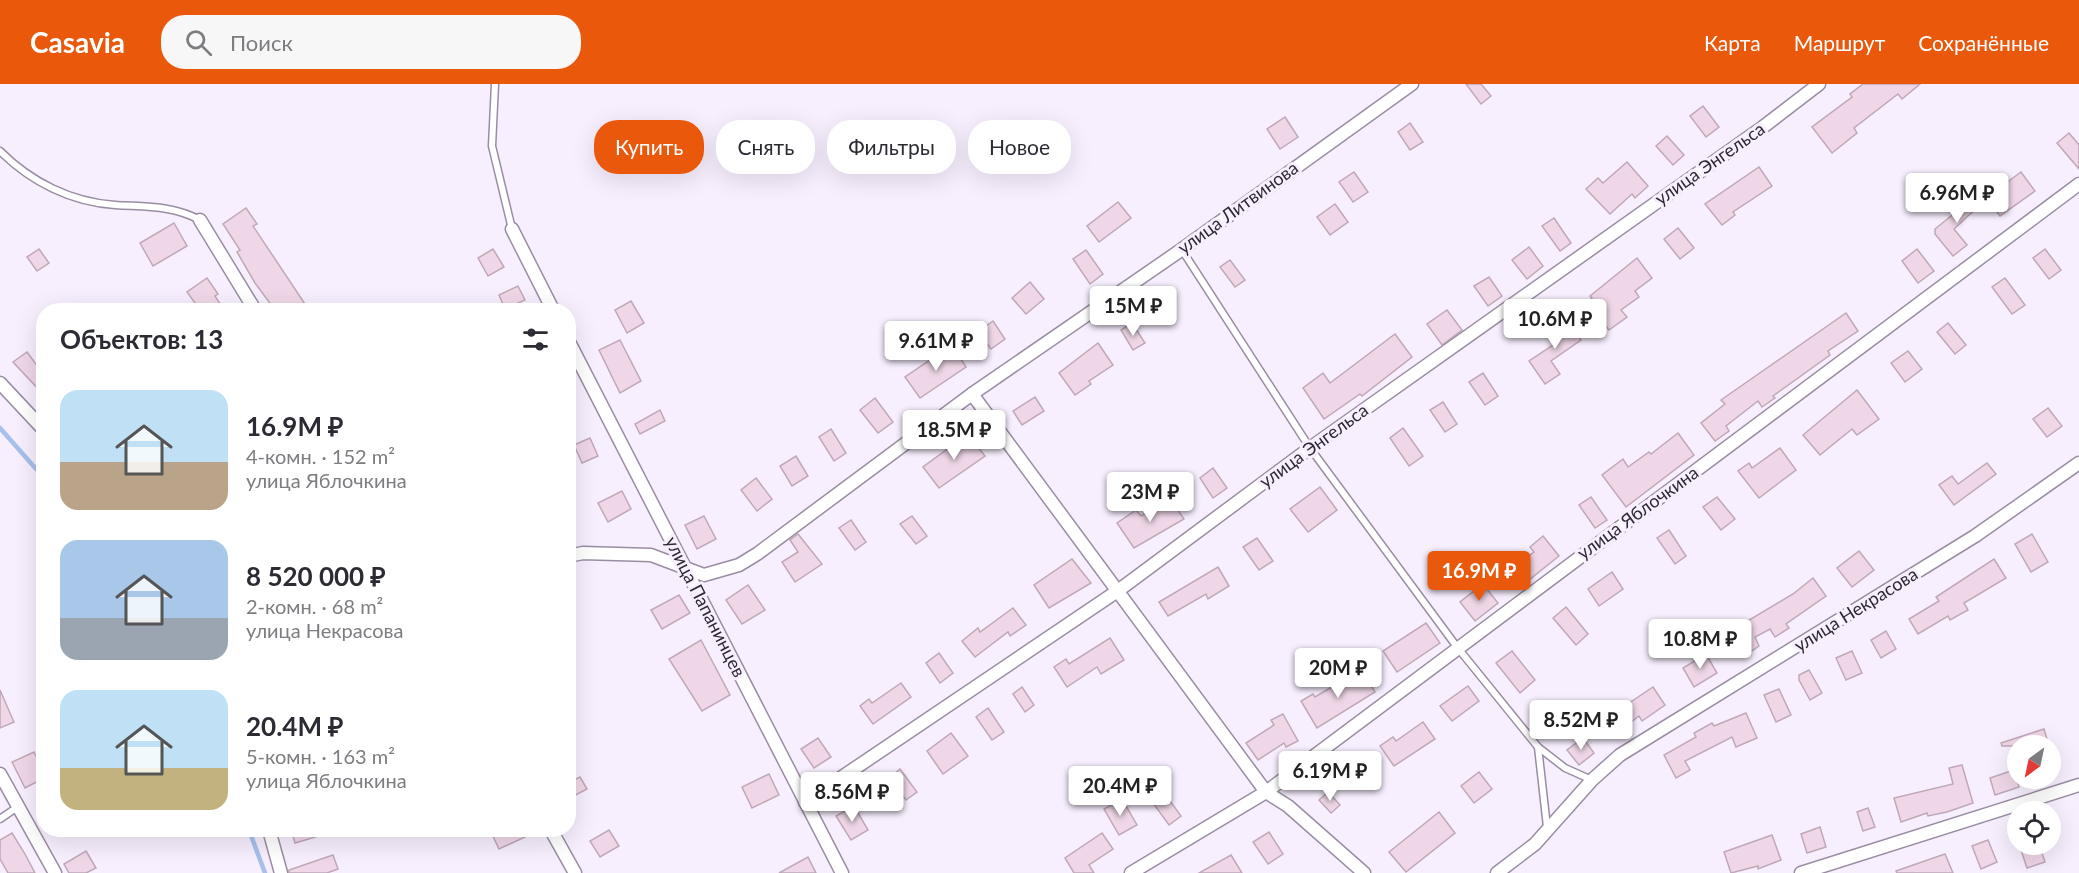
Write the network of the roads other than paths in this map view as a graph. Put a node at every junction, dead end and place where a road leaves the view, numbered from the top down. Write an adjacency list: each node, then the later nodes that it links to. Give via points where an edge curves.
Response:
1 (495, 84): 7 (lane, via 492,146)
2 (1412, 84): 8 (street, улица Литвинова)
3 (1819, 84): 15 (street, улица Энгельса)
4 (0, 151): 6 (lane, via 31,177 77,199 162,207 184,211)
5 (2079, 184): 20 (street, улица Яблочкина)
6 (200, 220): 9 (street)
7 (512, 229): 10 (street)
8 (1181, 249): 13 (street, улица Литвинова); 15 (lane)
9 (251, 303)
10 (549, 303)
11 (576, 356): 18 (street, улица Папанинцев)
12 (0, 383): 14 (street)
13 (972, 394): 18 (street, улица Литвинова, via 757,554 713,573); 19 (street)
14 (36, 421)
15 (1310, 448): 19 (street, улица Энгельса); 20 (lane)
16 (2079, 463): 23 (street, улица Некрасова, via 1975,536 1620,755)
17 (576, 554): 18 (street, улица Литвинова, via 651,555)
18 (686, 570): 26 (street, улица Папанинцев)
19 (1119, 590): 25 (street); 26 (street, улица Энгельса)
20 (1457, 647): 21 (lane); 25 (street, улица Яблочкина)
21 (1538, 747): 23 (lane, via 1565,768); 29 (lane)
22 (0, 774): 27 (street)
23 (1592, 780): 29 (street, улица Некрасова)
24 (2079, 784): 39 (street)
25 (1266, 792): 36 (street, улица Яблочкина); 37 (street, via 1288,806)
26 (805, 802): 35 (street, улица Папанинцев)
27 (19, 806): 28 (lane); 32 (street)
28 (0, 819)
29 (1547, 831): 38 (street, улица Некрасова)
30 (271, 837): 33 (street)
31 (555, 837): 34 (street)
32 (55, 873)
33 (280, 873)
34 (575, 873)
35 (842, 873)
36 (1131, 873)
37 (1364, 873)
38 (1497, 873)
39 (1801, 873)

